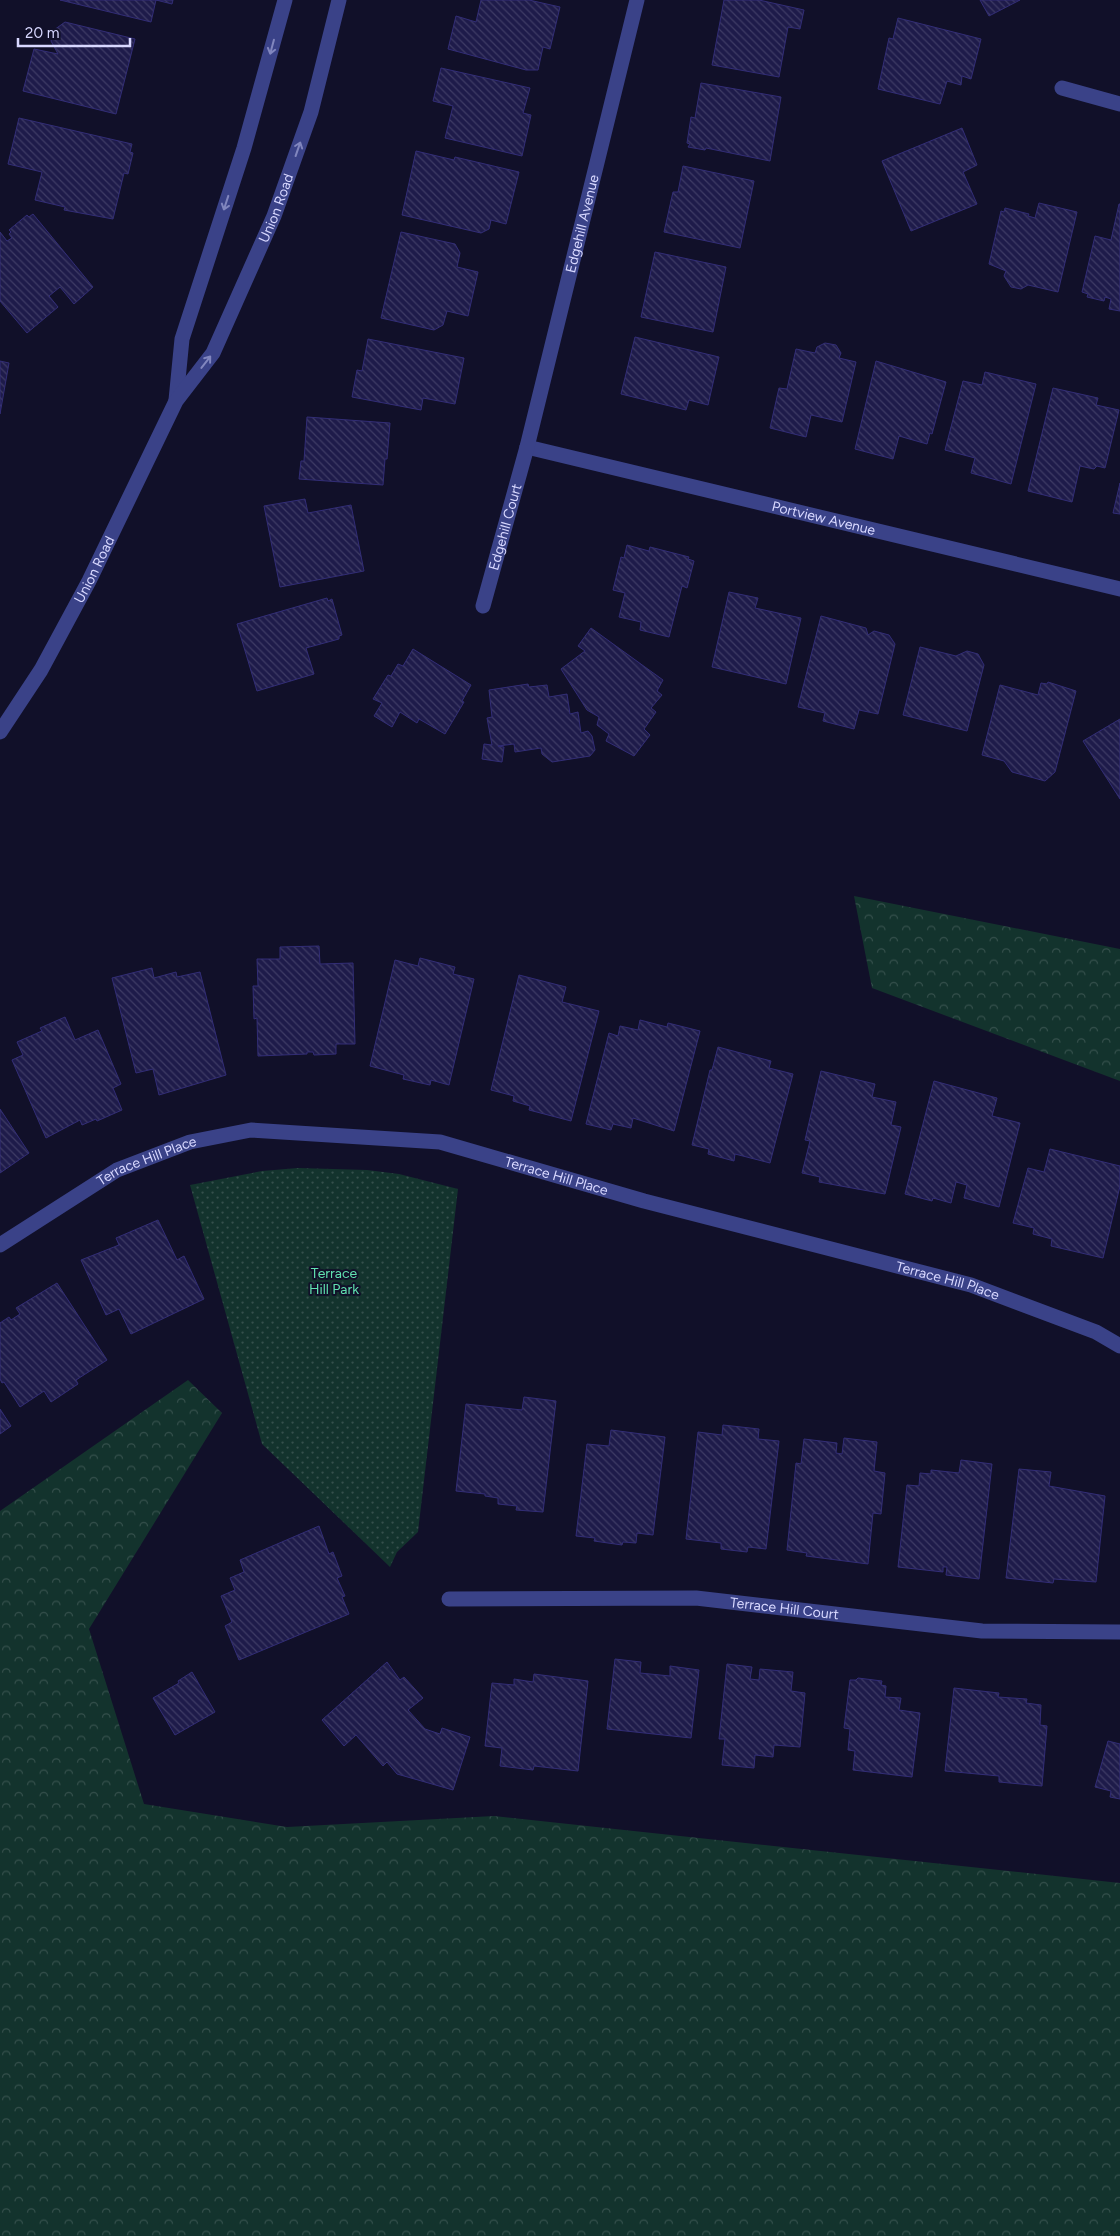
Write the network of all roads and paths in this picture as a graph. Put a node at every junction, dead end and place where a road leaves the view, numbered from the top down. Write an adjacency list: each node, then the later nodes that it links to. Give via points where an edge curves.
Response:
1 (284, 0): 6 (street, Union Road, one-way to 6, via 244,148 182,340)
2 (339, 0): 6 (street, Union Road, one-way to 2, via 213,353 274,216 311,112)
3 (637, 0): 7 (street, Edgehill Avenue)
4 (1062, 88): 5 (street)
5 (1120, 104)
6 (176, 401): 10 (street, Union Road, via 85,589 41,670)
7 (527, 447): 8 (street, Portview Avenue); 9 (street, Edgehill Court)
8 (1120, 589)
9 (482, 606)
10 (0, 732)
11 (0, 1245): 12 (street, Terrace Hill Place, via 117,1170 190,1142 251,1130 440,1142 644,1201 971,1285 1096,1332)
12 (1120, 1346)
13 (449, 1599): 14 (street, Terrace Hill Court, via 696,1598 982,1631)
14 (1120, 1632)

